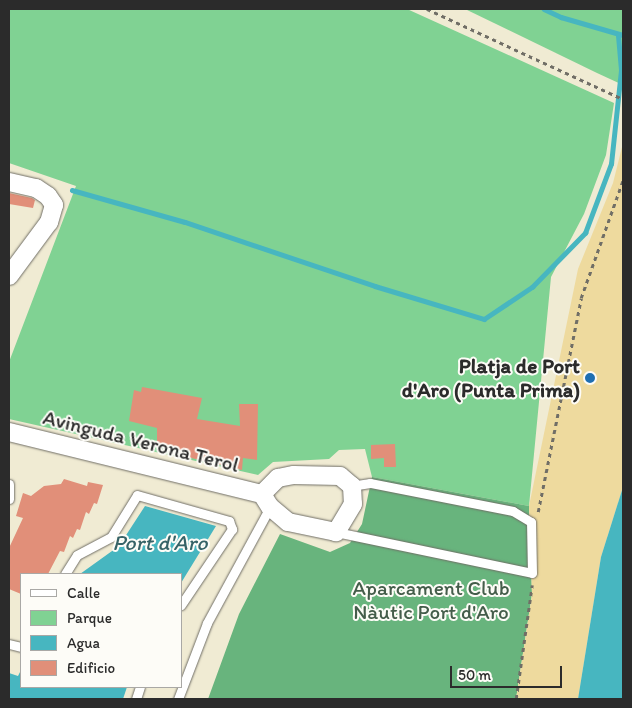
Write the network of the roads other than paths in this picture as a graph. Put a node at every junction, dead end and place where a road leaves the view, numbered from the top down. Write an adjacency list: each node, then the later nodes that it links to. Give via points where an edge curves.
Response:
1 (9, 182): 2 (street, via 36,188 54,205 49,222)
2 (9, 276)
3 (9, 432): 7 (street, Avinguda Verona Terol)
4 (9, 484): 6 (lane)
5 (352, 486): 7 (street, via 340,476 294,475 278,478); 8 (street, via 353,504); 8 (lane, via 370,483 513,511 531,522 532,573)
6 (9, 499)
7 (266, 501): 8 (street, via 288,522); 13 (lane, via 207,623)
8 (336, 532)
9 (66, 573): 10 (lane, via 77,555 111,537 137,495 229,521 232,528)
10 (182, 603)
11 (9, 644): 12 (lane)
12 (20, 650)
13 (178, 699)

